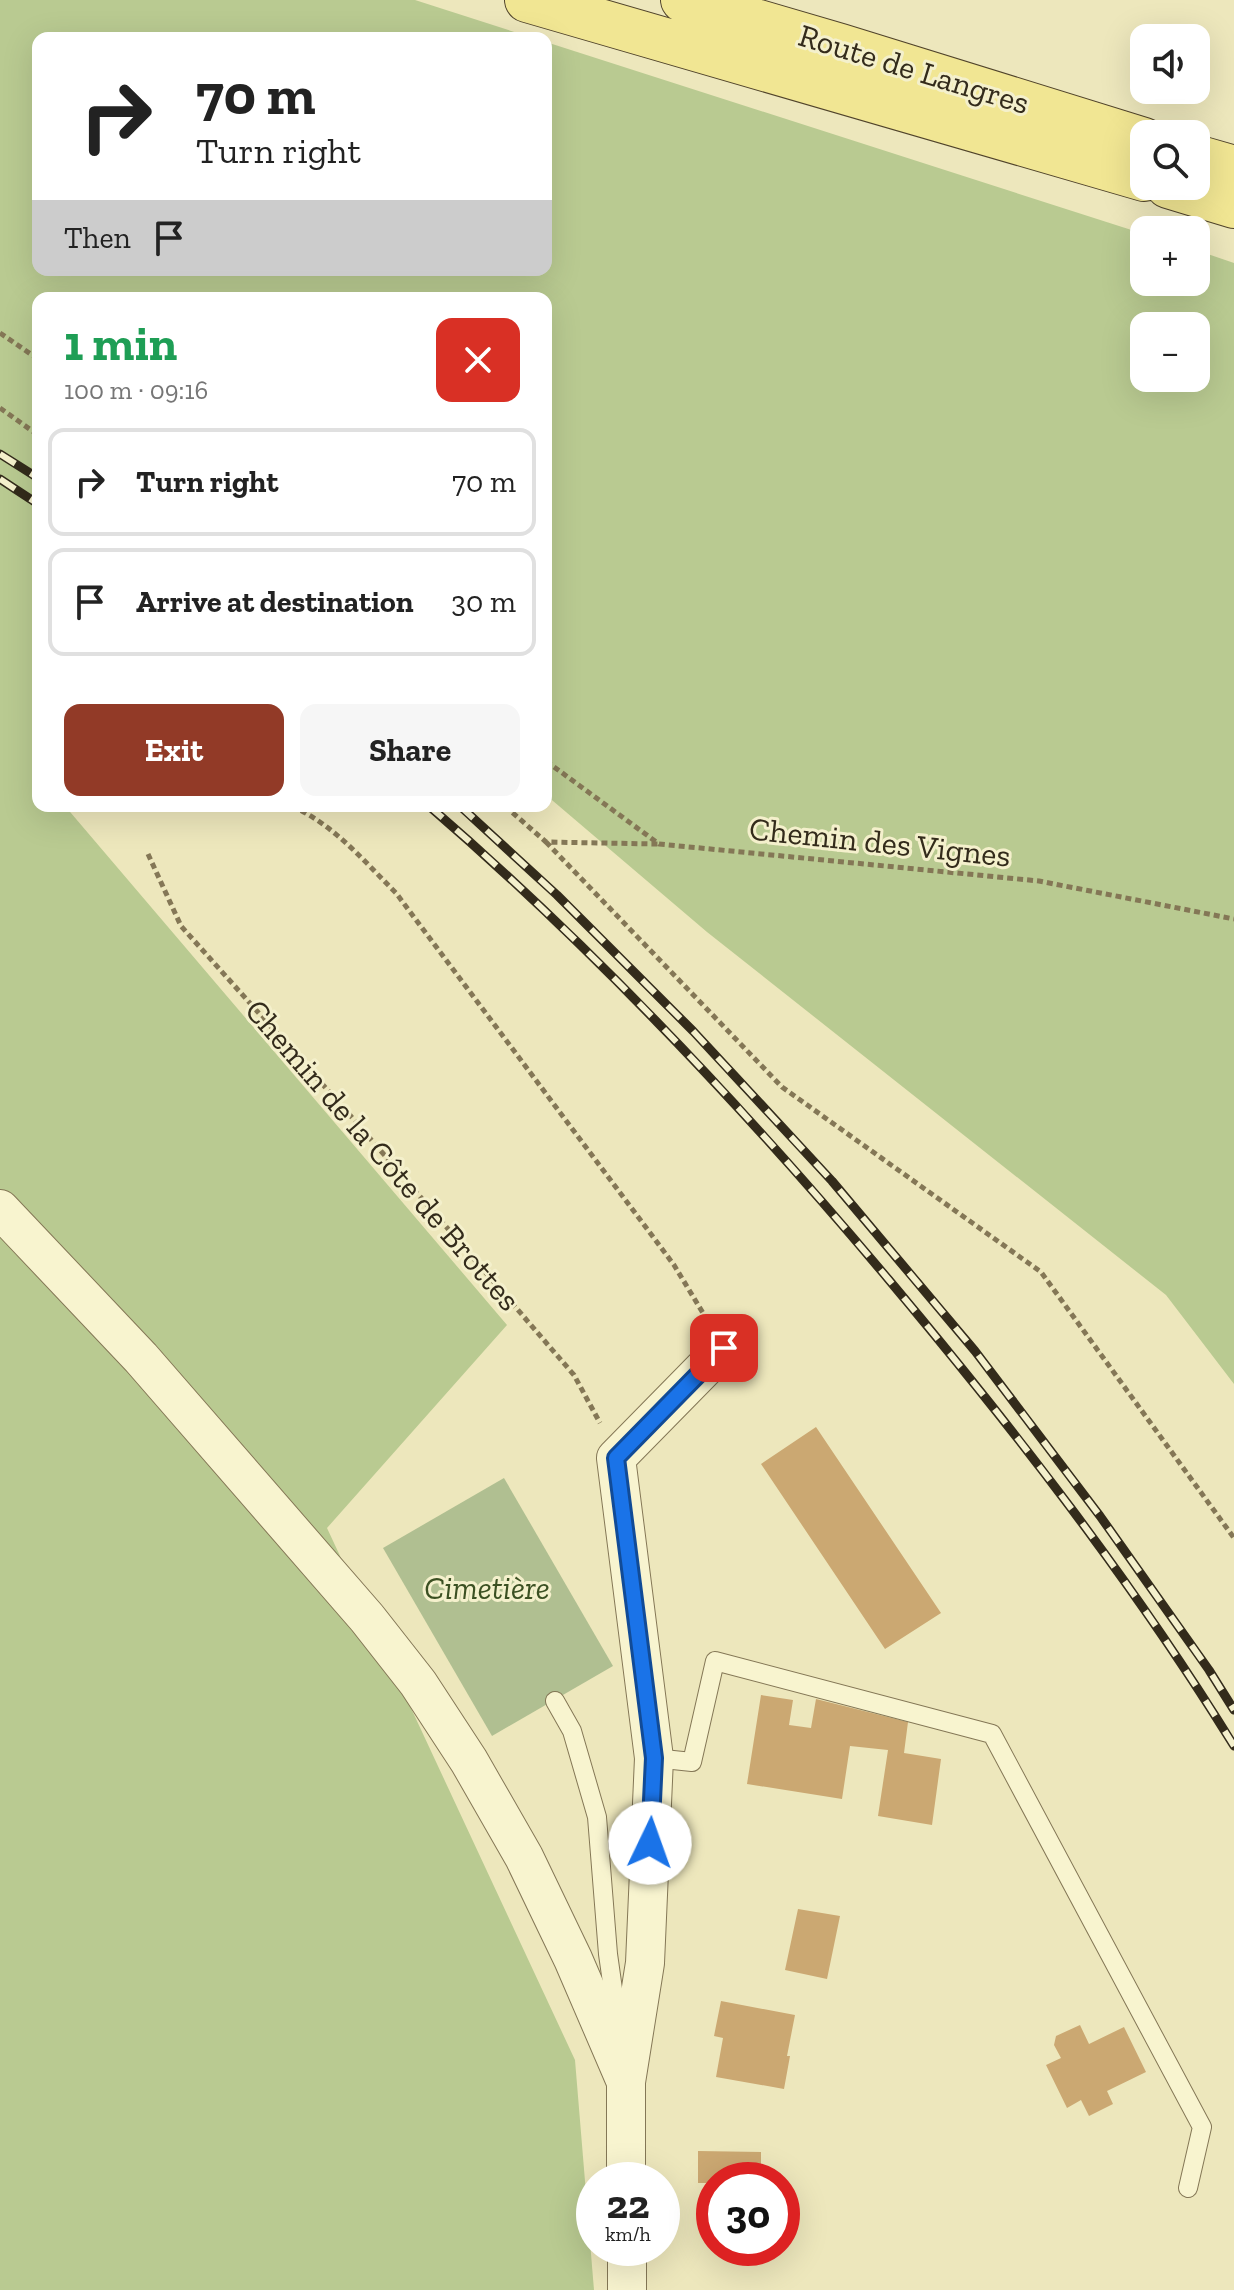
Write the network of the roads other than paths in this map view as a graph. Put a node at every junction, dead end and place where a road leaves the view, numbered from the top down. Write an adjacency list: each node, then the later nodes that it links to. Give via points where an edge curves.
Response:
1 (527, 0): 8 (main road)
2 (683, 0): 4 (main road, Route de Langres)
3 (749, 0): 4 (street)
4 (841, 46): 5 (main road, Route de Langres)
5 (1130, 136)
6 (1210, 161): 7 (main road)
7 (1234, 168)
8 (1130, 175)
9 (1210, 199): 10 (main road)
10 (1234, 206)
11 (0, 1209): 15 (street, via 151,1370 418,1683 524,1857)
12 (724, 1348): 14 (street, via 616,1458)
13 (555, 1701): 15 (lane, via 572,1731 597,1817)
14 (654, 1758): 15 (street, via 645,1963); 17 (lane, via 692,1762 715,1661 992,1734 1202,2127)
15 (626, 2082): 16 (street)
16 (626, 2162)
17 (1188, 2188)
18 (627, 2266): 19 (street)
19 (627, 2290)

